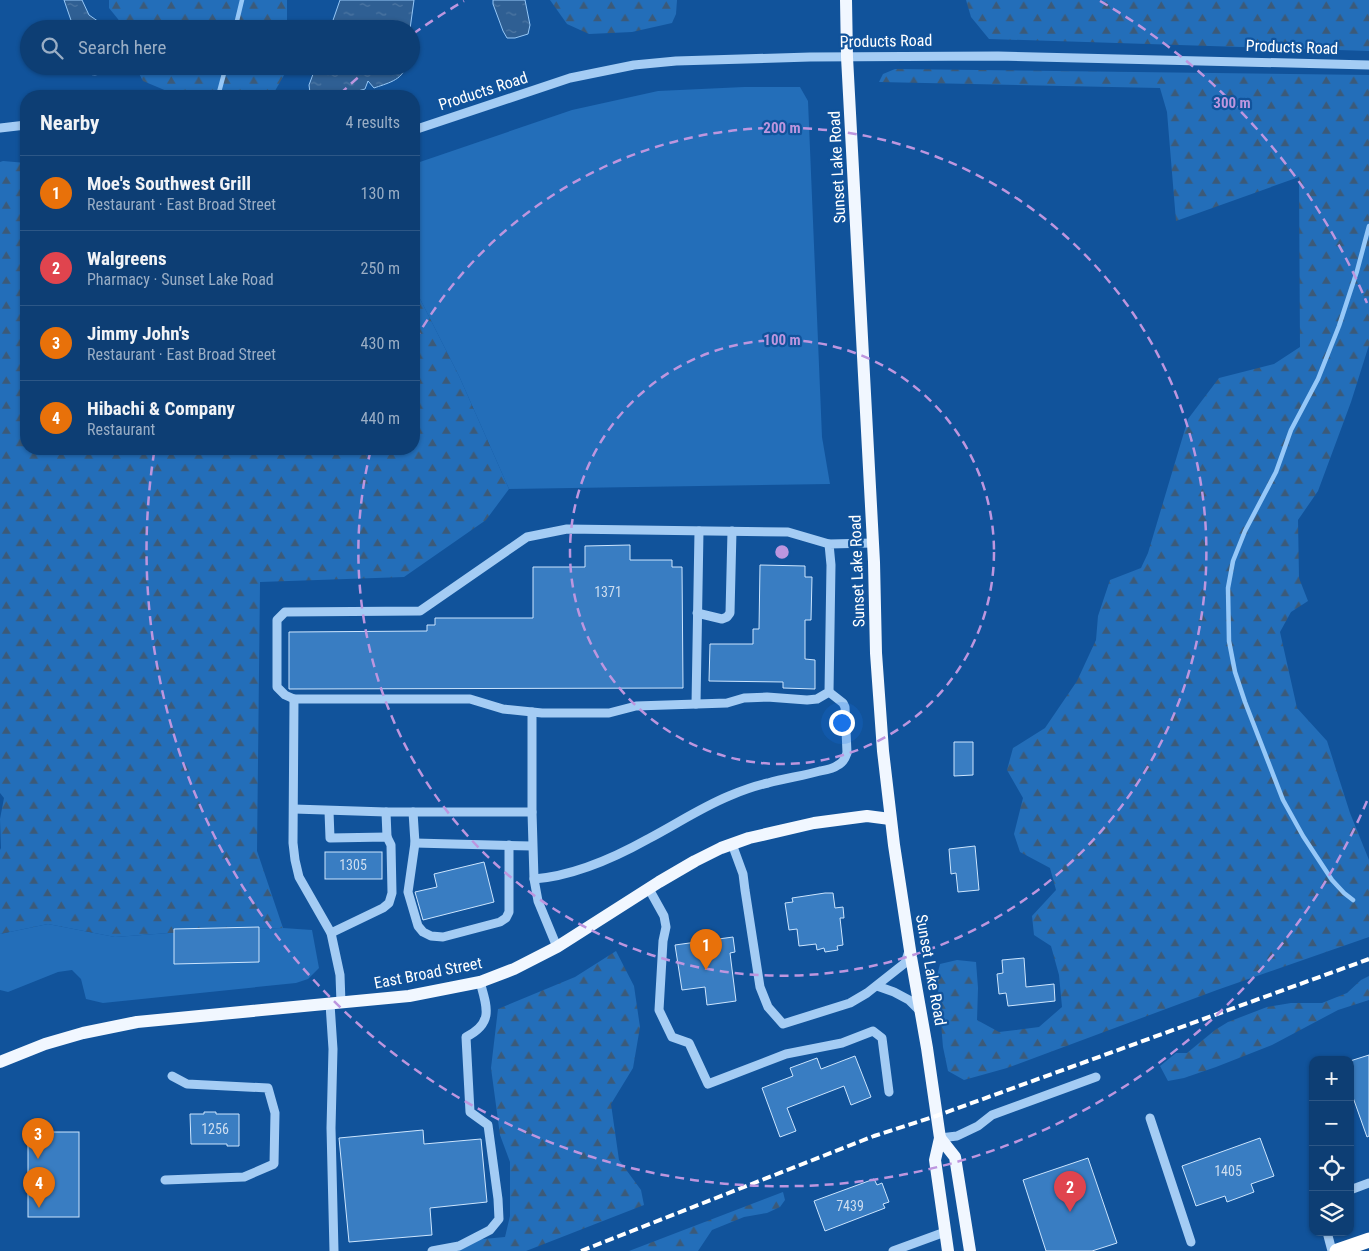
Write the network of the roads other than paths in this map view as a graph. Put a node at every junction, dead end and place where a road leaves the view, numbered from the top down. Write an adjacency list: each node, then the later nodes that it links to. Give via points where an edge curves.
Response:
1 (846, 0): 2 (main road, Sunset Lake Road)
2 (848, 57): 3 (street, Products Road, via 998,56); 6 (street, Products Road, via 676,61 619,68 570,78); 9 (main road, Sunset Lake Road)
3 (1369, 65)
4 (20, 126): 5 (street)
5 (0, 128)
6 (420, 128)
7 (699, 531): 8 (street); 11 (street); 13 (street, via 567,529 527,537 420,611 285,612 278,620 277,687)
8 (732, 531): 10 (street, via 788,532); 11 (street, via 730,613 722,619)
9 (873, 543): 10 (street); 21 (main road, Sunset Lake Road, via 876,653)
10 (829, 544): 12 (street)
11 (697, 613): 14 (street)
12 (829, 692): 14 (street, via 816,699 744,698 727,703); 27 (street, via 843,703 846,712 847,753 841,764 728,796 607,859 568,873)
13 (294, 699): 15 (street, via 470,699 503,709); 16 (street)
14 (696, 704): 15 (street, via 636,706 609,713)
15 (532, 712): 20 (street)
16 (294, 809): 17 (street); 29 (street, via 293,843 299,877)
17 (329, 811): 18 (street); 22 (street, via 330,838)
18 (386, 812): 19 (street); 22 (street)
19 (413, 812): 20 (street); 23 (street)
20 (532, 812): 26 (street)
21 (890, 819): 24 (main road, East Broad Street, via 868,816 814,823); 31 (main road, Sunset Lake Road)
22 (387, 837): 29 (street, via 391,845 392,893 388,903)
23 (415, 843): 25 (street); 25 (street, via 408,892 418,926 431,936 443,937 506,918 510,912)
24 (732, 844): 28 (main road, East Broad Street, via 695,861); 33 (street, via 743,874 760,987 768,1007 782,1024 850,1003)
25 (509, 845): 26 (street)
26 (532, 846): 27 (street)
27 (534, 879): 30 (street, via 538,901)
28 (649, 889): 30 (main road, East Broad Street); 39 (street, via 664,916 666,927 659,1010 672,1037 689,1043 708,1084 786,1054 842,1043 873,1031 882,1038)
29 (331, 933): 34 (street, via 340,975)
30 (558, 947): 32 (main road, East Broad Street)
31 (910, 948): 33 (street, via 905,963); 35 (main road, Sunset Lake Road)
32 (480, 982): 34 (main road, East Broad Street, via 409,996); 50 (street, via 486,1016 484,1023 466,1037 470,1112 488,1125 499,1219 490,1230 460,1246)
33 (877, 986): 35 (street, via 909,1000)
34 (336, 1004): 36 (main road, East Broad Street, via 137,1022 45,1044); 49 (street, via 330,1128)
35 (922, 1013): 41 (main road, Sunset Lake Road)
36 (0, 1062)
37 (172, 1076): 42 (street, via 187,1084 268,1088 275,1113 274,1164 244,1177)
38 (1096, 1077): 41 (street, via 992,1115 957,1136)
39 (889, 1092)
40 (1150, 1118): 48 (street)
41 (940, 1138): 45 (main road, Sunset Lake Road, via 935,1160); 53 (main road, Sunset Lake Road, via 955,1157)
42 (165, 1180)
43 (1369, 1183): 44 (street)
44 (1354, 1189)
45 (945, 1232): 51 (street); 52 (main road, Sunset Lake Road)
46 (1328, 1236): 54 (street)
47 (1369, 1240): 55 (highway)
48 (1192, 1242)
49 (334, 1251)
50 (432, 1251)
51 (893, 1251)
52 (948, 1251)
53 (970, 1251)
54 (1332, 1251)
55 (1337, 1251)

